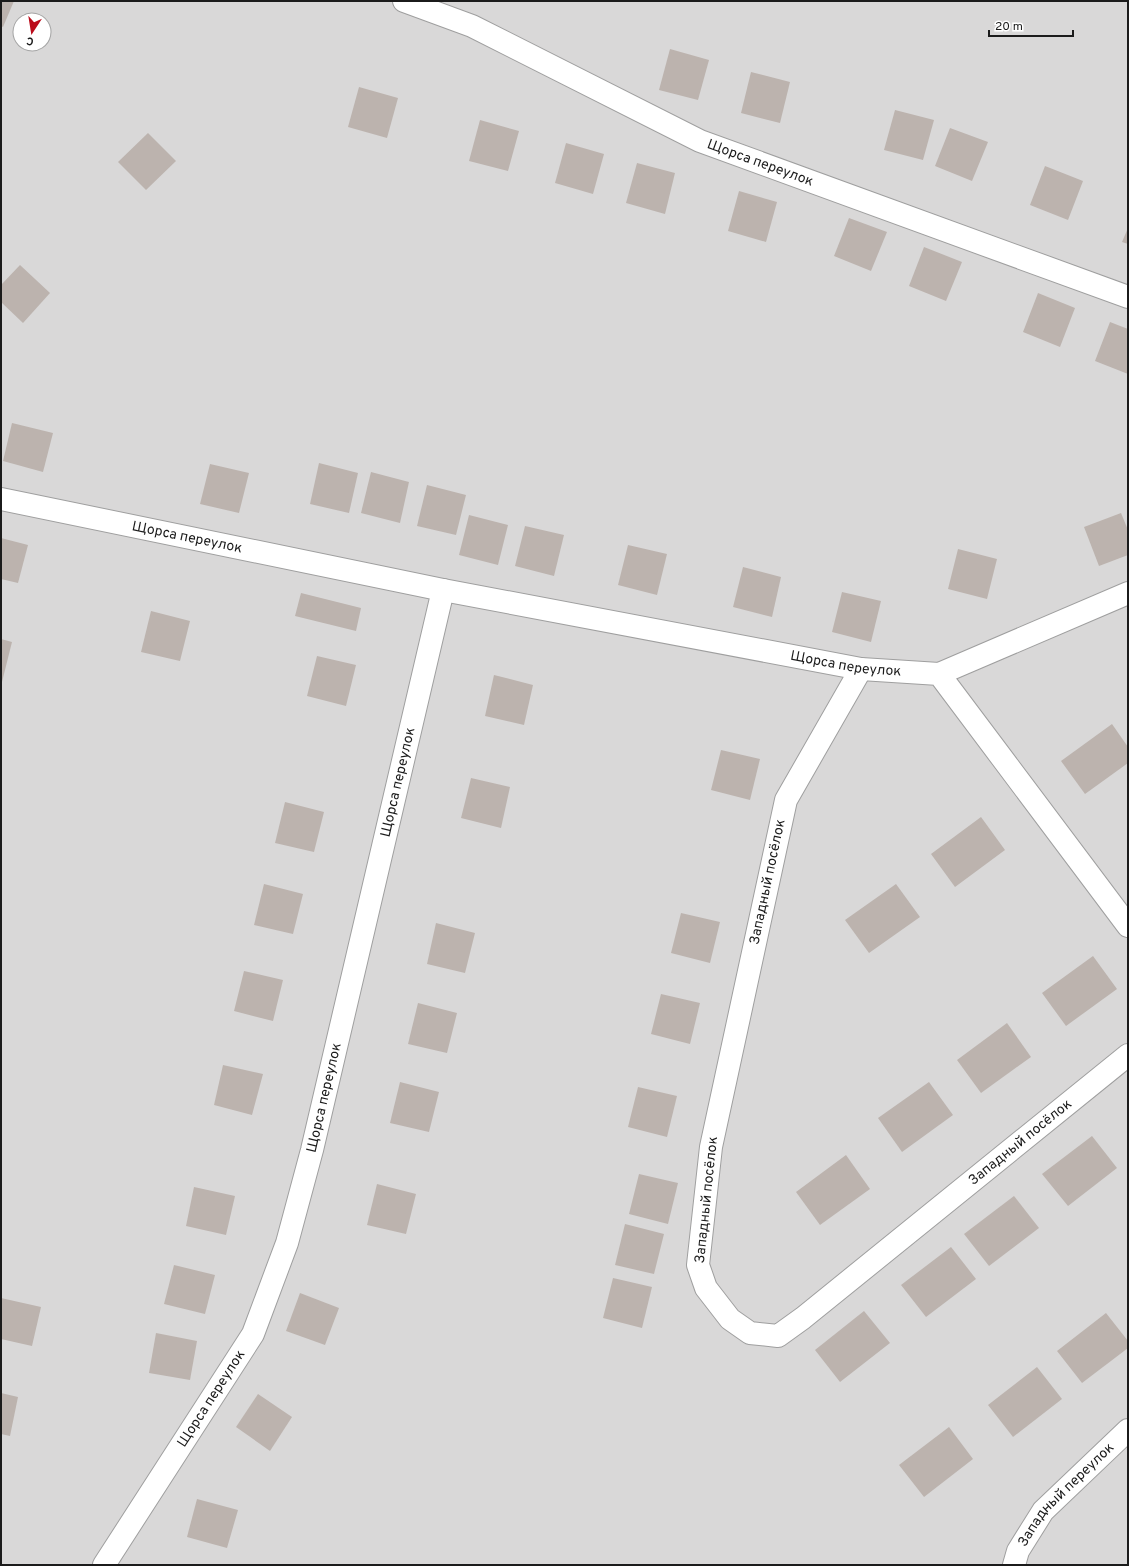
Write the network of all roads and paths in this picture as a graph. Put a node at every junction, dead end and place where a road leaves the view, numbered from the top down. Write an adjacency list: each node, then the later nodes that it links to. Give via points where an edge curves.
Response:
1 (404, 1): 2 (street, Щорса переулок, via 472,26 700,141)
2 (1128, 297)
3 (1, 499): 4 (street, Щорса переулок)
4 (443, 590): 6 (street, Щорса переулок); 11 (street, Щорса переулок, via 312,1150 287,1242 253,1334)
5 (1128, 593): 7 (street)
6 (861, 670): 7 (street, Щорса переулок); 9 (street, Западный посёлок, via 786,800 711,1148 698,1265 706,1288 730,1319 750,1333 778,1336 809,1314)
7 (939, 674): 8 (street)
8 (1128, 926)
9 (1128, 1055)
10 (1128, 1430): 12 (street, Западный переулок, via 1042,1511 1018,1551)
11 (104, 1565)
12 (1014, 1565)

